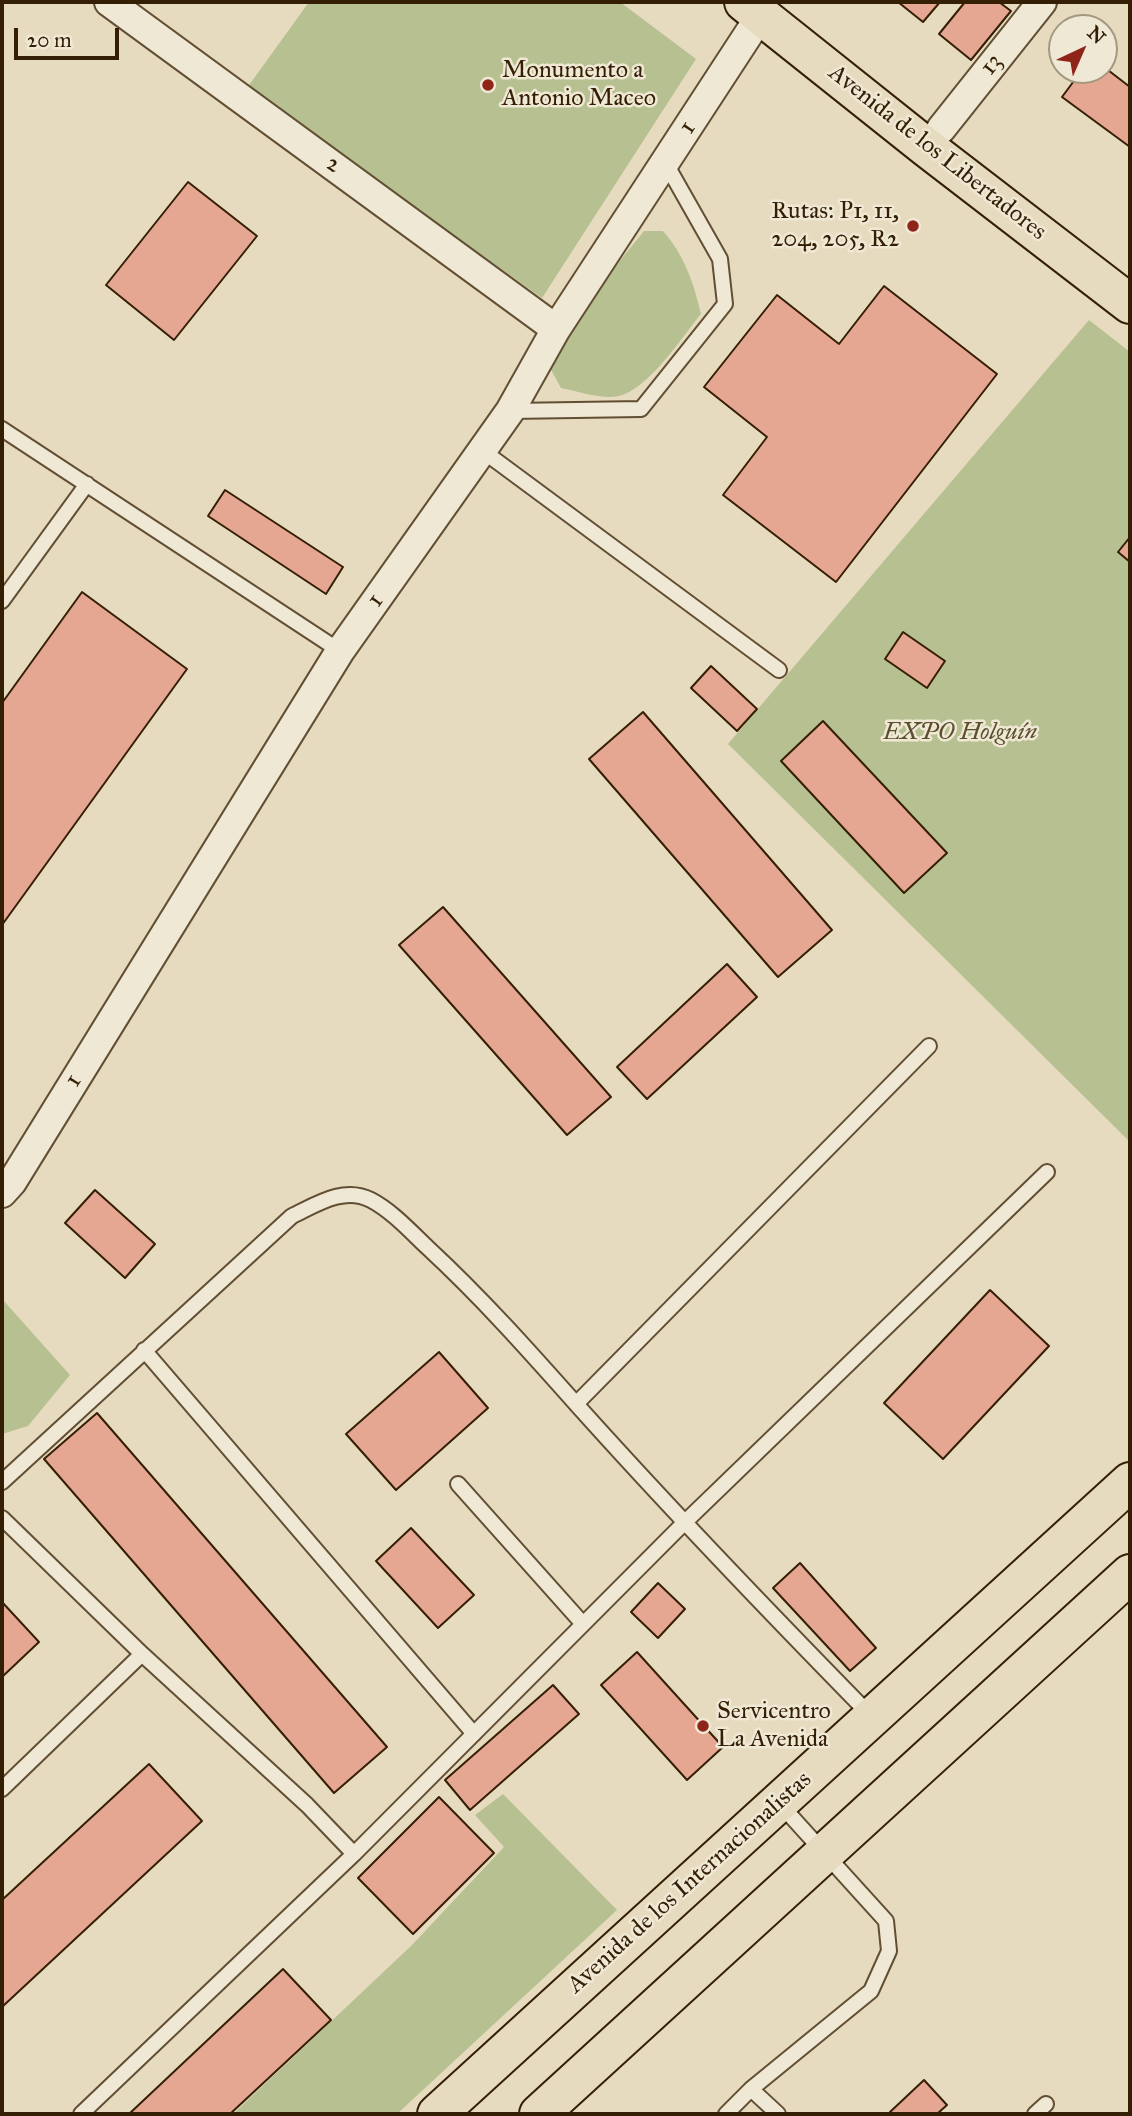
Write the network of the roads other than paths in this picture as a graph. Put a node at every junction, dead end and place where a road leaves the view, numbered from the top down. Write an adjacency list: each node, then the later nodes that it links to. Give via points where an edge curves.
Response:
1 (109, 2): 7 (street, 2)
2 (1042, 2): 4 (street, 13)
3 (752, 8): 5 (street, 1); 6 (main road, Avenida de los Libertadores)
4 (941, 129)
5 (665, 162): 7 (street, 1); 8 (lane, via 720,259 725,304 641,409)
6 (1130, 304)
7 (556, 329): 8 (street, 1)
8 (510, 411): 10 (street, 1)
9 (2, 429): 11 (lane)
10 (483, 452): 13 (street, 1); 14 (lane)
11 (87, 484): 12 (lane); 13 (lane)
12 (2, 601)
13 (340, 651): 17 (street, 1)
14 (779, 670)
15 (929, 1046): 19 (lane)
16 (1047, 1172): 24 (lane)
17 (5, 1184)
18 (144, 1350): 19 (lane, via 292,1216 348,1194 371,1200 412,1233); 20 (lane); 29 (lane)
19 (576, 1404): 24 (lane)
20 (2, 1482)
21 (458, 1484): 26 (lane)
22 (1125, 1497): 28 (main road, Avenida de los Internacionalistas)
23 (2, 1518): 27 (lane)
24 (684, 1523): 26 (lane); 28 (lane)
25 (1130, 1574): 32 (main road)
26 (583, 1624): 29 (lane)
27 (142, 1654): 30 (lane); 33 (lane)
28 (872, 1717): 31 (main road, Avenida de los Internacionalistas)
29 (474, 1734): 33 (lane)
30 (2, 1790)
31 (779, 1803): 32 (lane); 37 (main road, Avenida de los Internacionalistas)
32 (825, 1853): 34 (lane, via 886,1921 889,1951 871,1991); 38 (main road)
33 (354, 1854): 36 (lane)
34 (751, 2089): 39 (lane); 40 (lane)
35 (1046, 2104): 41 (lane)
36 (81, 2114)
37 (437, 2114)
38 (539, 2114)
39 (726, 2114)
40 (778, 2114)
41 (1035, 2114)

